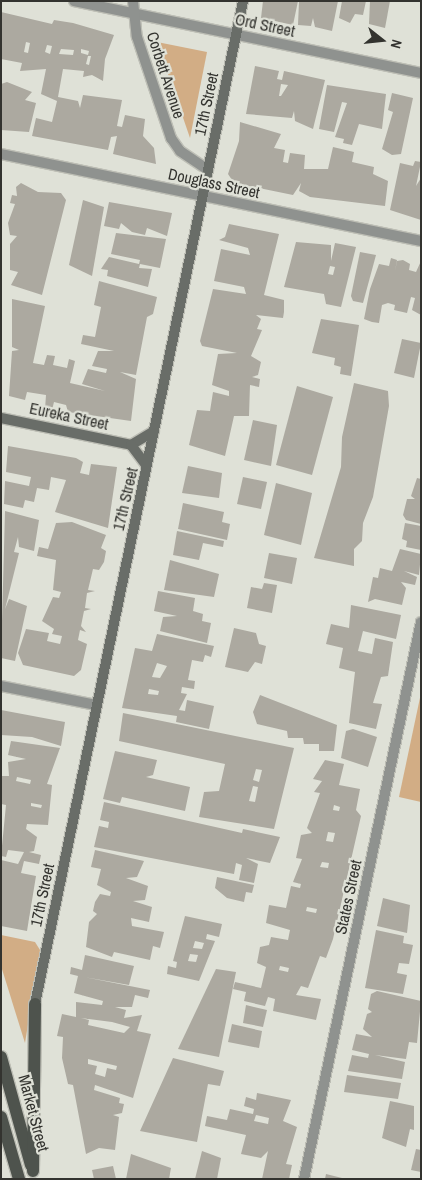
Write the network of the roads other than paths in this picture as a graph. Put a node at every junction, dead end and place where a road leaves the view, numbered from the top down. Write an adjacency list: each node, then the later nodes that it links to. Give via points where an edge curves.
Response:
1 (74, 1): 4 (street, Ord Street)
2 (133, 1): 4 (street, Corbett Avenue)
3 (243, 1): 5 (main road, 17th Street)
4 (133, 14): 5 (street, Ord Street); 8 (street, Corbett Avenue, via 171,138 180,151)
5 (236, 35): 6 (street, Ord Street); 8 (main road, 17th Street)
6 (421, 73)
7 (1, 154): 9 (street, Douglass Street)
8 (208, 170): 9 (main road, 17th Street)
9 (203, 195): 10 (street, Douglass Street); 12 (main road, 17th Street)
10 (421, 241)
11 (1, 418): 13 (main road, Eureka Street)
12 (154, 431): 13 (main road); 14 (main road, 17th Street)
13 (131, 444): 14 (main road)
14 (146, 465): 17 (main road, 17th Street)
15 (421, 622): 23 (street, States Street)
16 (1, 686): 17 (street)
17 (96, 705): 18 (main road, 17th Street)
18 (36, 1004): 21 (main road)
19 (1, 1057): 21 (main road, Market Street)
20 (1, 1117): 22 (main road, Market Street)
21 (34, 1175)
22 (18, 1179)
23 (304, 1179)

